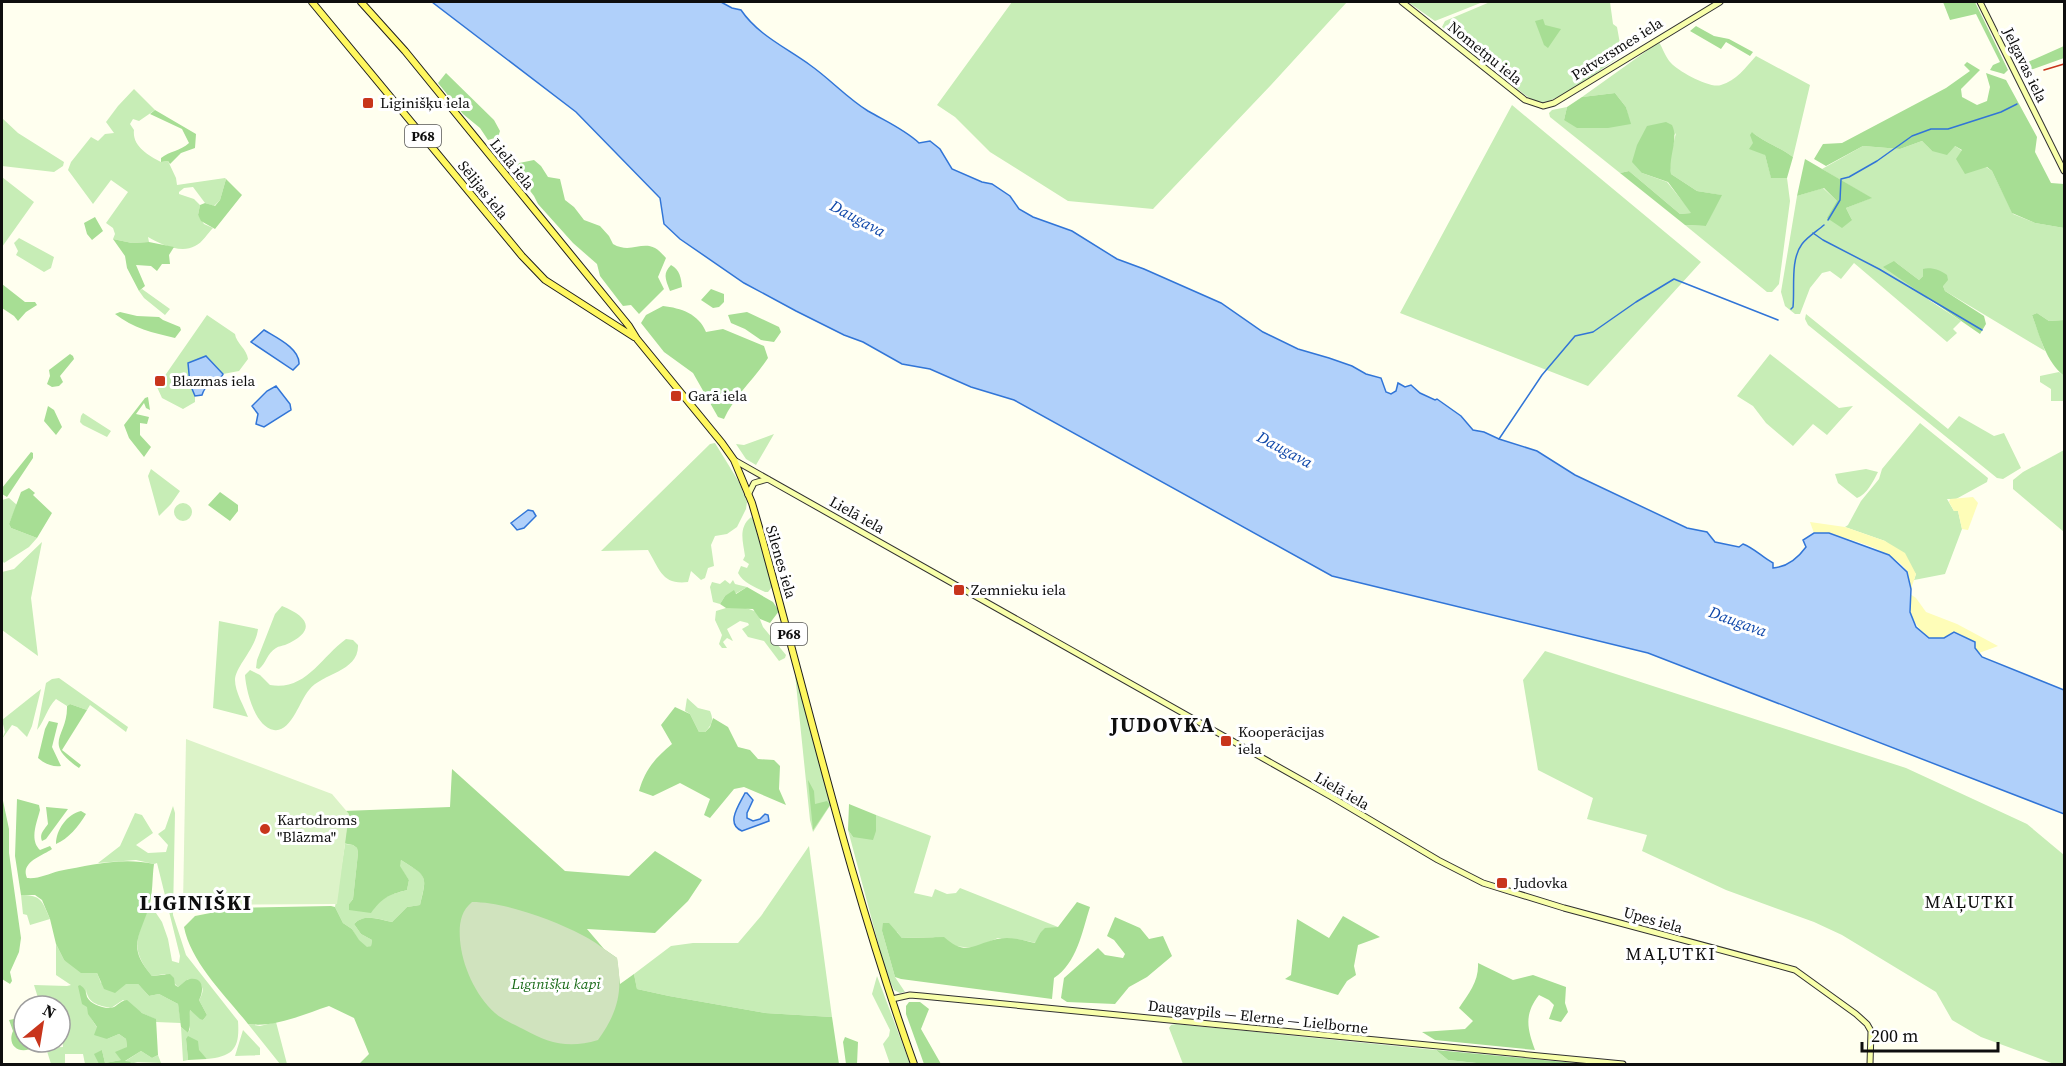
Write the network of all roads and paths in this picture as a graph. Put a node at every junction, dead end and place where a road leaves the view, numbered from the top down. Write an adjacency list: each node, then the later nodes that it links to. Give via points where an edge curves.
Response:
1 (312, 2): 8 (main road, Sēlijas iela / P68, via 522,256 546,280)
2 (361, 2): 8 (main road, Lielā iela / P68)
3 (1402, 2): 6 (street, Nometņu iela)
4 (1720, 2): 6 (street, Patversmes iela, via 1554,103 1543,106)
5 (1980, 2): 7 (street, Jelgavas iela)
6 (1525, 100)
7 (2064, 171)
8 (637, 339): 9 (main road, Lielā iela / P68)
9 (734, 460): 10 (street, Lielā iela); 11 (main road, Silenes iela / P68)
10 (768, 479): 11 (street, via 754,483); 12 (street, Lielā iela)
11 (748, 495): 13 (main road, Silenes iela / P68)
12 (1483, 883): 16 (street, Upes iela, via 1795,970 1867,1024 1872,1031)
13 (892, 999): 14 (main road, P68); 15 (street, Daugavpils — Elerne — Lielborne, via 910,995)
14 (914, 1065)
15 (1623, 1065)
16 (1870, 1065)

